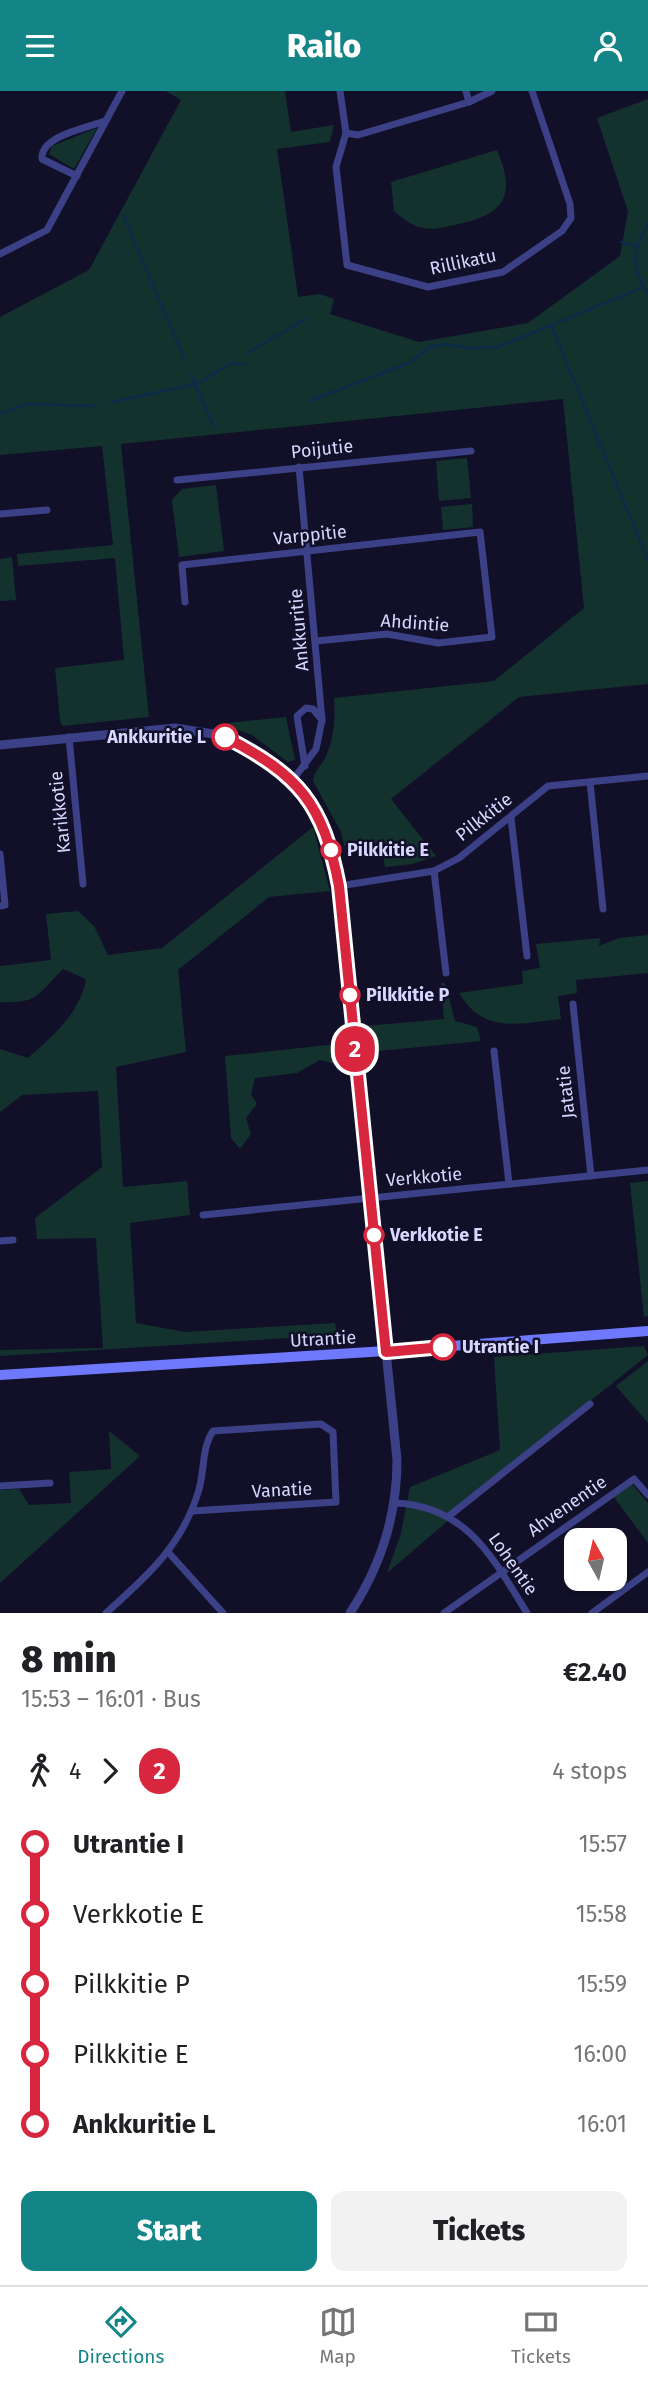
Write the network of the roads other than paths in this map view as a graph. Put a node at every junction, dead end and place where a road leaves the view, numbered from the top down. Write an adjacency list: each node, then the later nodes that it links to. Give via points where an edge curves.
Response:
1 (121, 91): 7 (street)
2 (340, 91): 8 (street)
3 (466, 91): 6 (street)
4 (492, 91): 6 (street)
5 (532, 91): 8 (street, Rillikatu, via 571,218 562,231 503,272 428,287 347,265 336,167)
6 (470, 102): 8 (street, via 358,135)
7 (106, 121): 9 (street); 9 (street, via 46,142 41,151 42,159)
8 (346, 133)
9 (77, 176): 10 (street, via 47,230)
10 (0, 254)
11 (471, 451): 12 (street, Poijutie)
12 (299, 467): 13 (street, Poijutie); 17 (street, Ankkuritie)
13 (177, 480)
14 (47, 510): 15 (street)
15 (0, 515)
16 (480, 532): 17 (street, Varppitie); 19 (street, Ahdintie, via 492,637 438,643 387,634)
17 (307, 551): 18 (street, Varppitie, via 181,565); 19 (street, Ankkuritie)
18 (185, 602)
19 (316, 641): 20 (street, Ankkuritie)
20 (322, 720): 23 (street, Ankkuritie, via 316,749); 23 (street, via 306,708 296,716)
21 (69, 737): 22 (street); 25 (street, via 198,730 257,753); 30 (street, Karikkotie)
22 (0, 745)
23 (305, 766): 25 (street, Ankkuritie)
24 (648, 776): 26 (street, Pilkkitie)
25 (292, 781): 31 (street, via 325,831)
26 (590, 782): 27 (street, Pilkkitie, via 548,786); 33 (street)
27 (511, 817): 29 (street, Pilkkitie); 34 (street)
28 (0, 854): 32 (street)
29 (434, 871): 31 (street, Pilkkitie); 35 (street)
30 (83, 884)
31 (339, 886): 41 (street)
32 (3, 906)
33 (603, 909)
34 (527, 956)
35 (446, 973)
36 (573, 1004): 39 (street, Jatatie)
37 (494, 1051): 40 (street)
38 (648, 1170): 39 (street, Verkkotie)
39 (590, 1176): 40 (street, Verkkotie)
40 (509, 1184): 41 (street, Verkkotie)
41 (370, 1197): 42 (street, Verkkotie); 46 (street)
42 (203, 1215)
43 (13, 1240): 44 (street)
44 (0, 1241)
45 (648, 1331): 46 (main road, Utrantie)
46 (386, 1352): 47 (main road, Utrantie); 52 (street, via 397,1459)
47 (0, 1375)
48 (590, 1405): 54 (street)
49 (50, 1483): 50 (street)
50 (0, 1486)
51 (648, 1495): 56 (street, Ahvenentie, via 634,1479)
52 (395, 1503): 54 (street, Lohentie); 60 (street, via 379,1561)
53 (192, 1511): 53 (street, Vanatie, via 202,1480 206,1441 213,1431 321,1424 333,1432 336,1502); 55 (street)
54 (449, 1516): 56 (street, Lohentie, via 479,1540)
55 (169, 1553): 58 (street); 59 (street)
56 (501, 1571): 61 (street); 62 (street, Lohentie)
57 (648, 1572): 63 (street)
58 (110, 1612)
59 (223, 1613)
60 (350, 1613)
61 (444, 1613)
62 (527, 1613)
63 (592, 1613)

